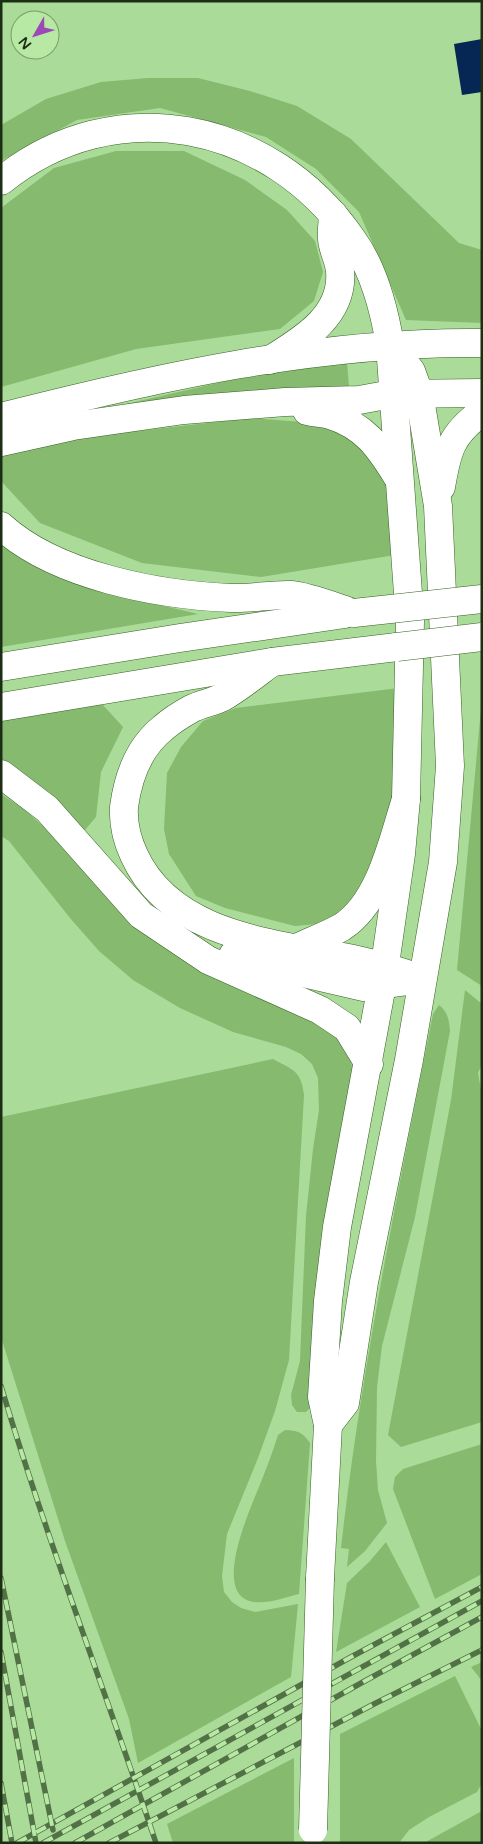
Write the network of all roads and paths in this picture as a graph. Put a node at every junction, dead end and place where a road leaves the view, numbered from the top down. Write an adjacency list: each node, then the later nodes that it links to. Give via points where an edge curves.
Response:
1 (1, 181): 2 (main road, via 65,142 124,128 172,129 218,138 259,155 285,171)
2 (333, 214): 4 (main road, via 353,240 375,285); 5 (main road, via 332,243 340,273 333,304 312,332)
3 (482, 342): 4 (main road)
4 (390, 345): 5 (main road); 6 (main road, via 411,371); 8 (main road)
5 (270, 360): 11 (main road, via 179,375)
6 (419, 393): 7 (main road); 8 (main road); 14 (main road)
7 (482, 393)
8 (392, 394): 9 (main road, via 359,400); 13 (main road)
9 (285, 402): 12 (main road, via 184,410 73,426); 13 (main road, via 311,412 328,414 360,429 371,438)
10 (482, 412): 14 (main road, via 462,428 446,457)
11 (1, 417)
12 (1, 442)
13 (399, 478): 23 (main road, via 410,621)
14 (438, 506): 27 (main road, via 450,766 443,862)
15 (1, 526): 17 (main road, via 44,556 131,584 182,594 232,598 293,595)
16 (482, 599): 17 (main road, bridge)
17 (354, 613): 20 (main road)
18 (482, 637): 19 (main road, bridge)
19 (272, 662): 21 (main road); 25 (main road, via 223,697 191,710 162,728 145,747 133,769 124,816 128,841 138,864 174,906 231,932)
20 (1, 668)
21 (1, 707)
22 (1, 774): 24 (main road, via 47,809 140,915)
23 (406, 799): 25 (main road, via 376,888 367,903 343,926); 26 (main road)
24 (172, 937): 26 (main road, via 347,984 364,987); 28 (main road, via 208,960 320,1010 347,1028)
25 (297, 948): 26 (main road)
26 (384, 976): 27 (main road); 28 (main road)
27 (422, 979): 29 (main road, via 366,1272 345,1403)
28 (369, 1064): 29 (main road, via 348,1162 328,1301 322,1397)
29 (328, 1426): 30 (main road, bridge)
30 (313, 1836)

